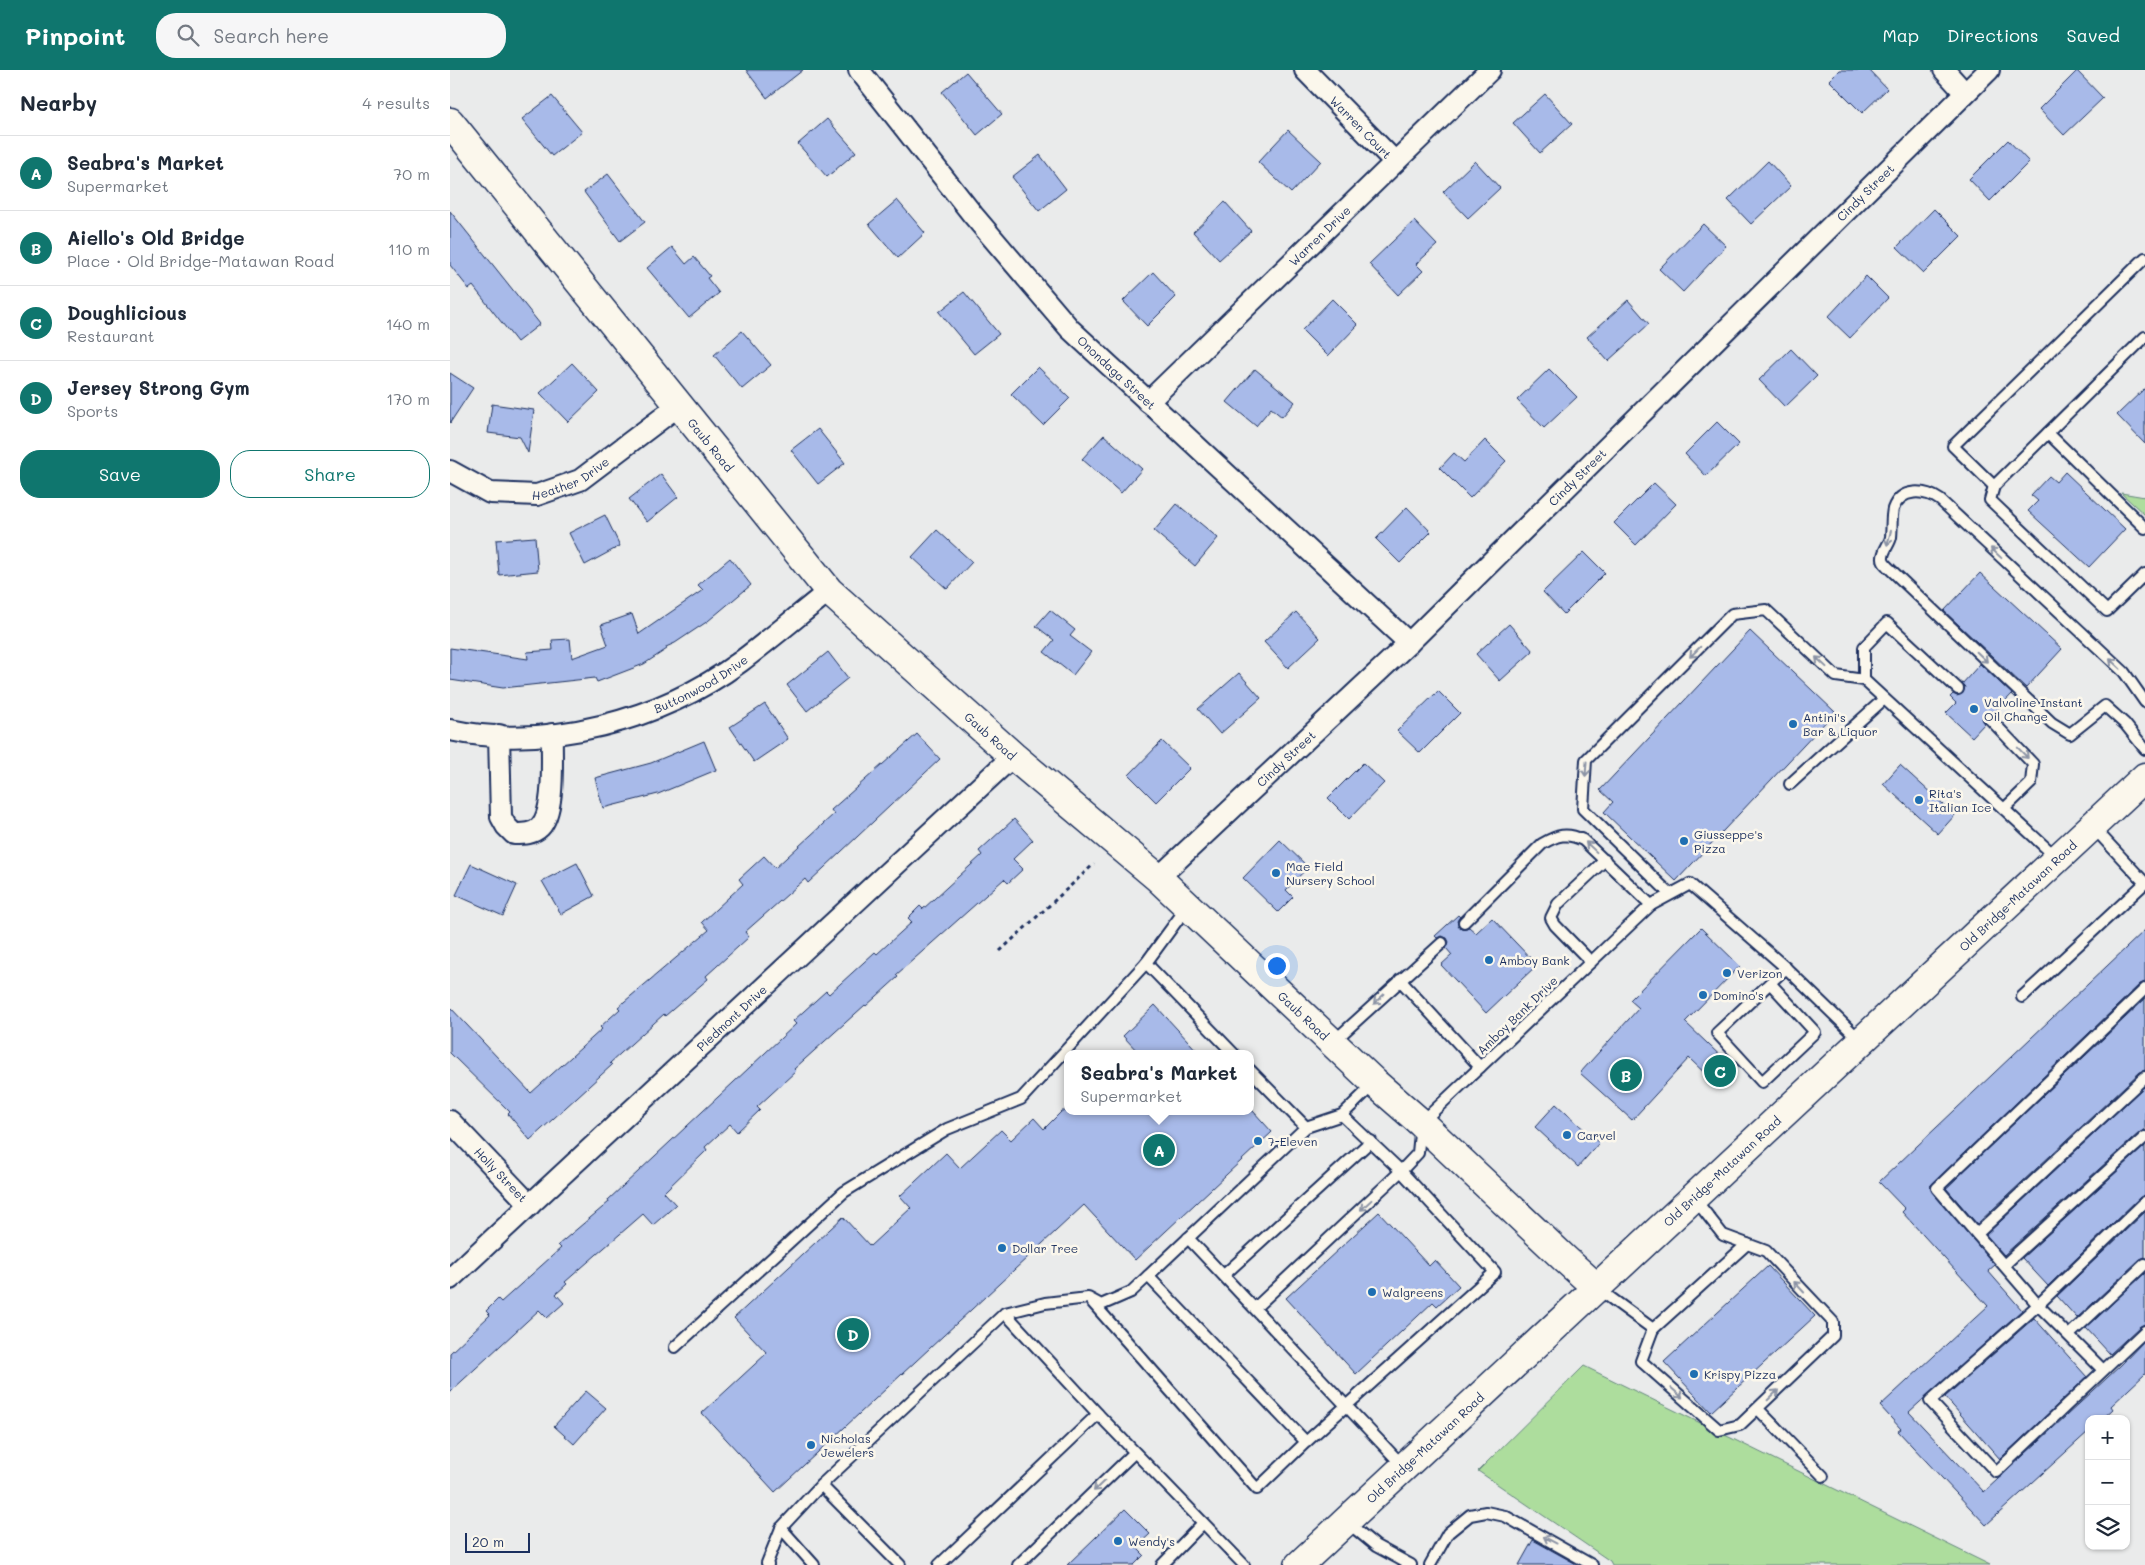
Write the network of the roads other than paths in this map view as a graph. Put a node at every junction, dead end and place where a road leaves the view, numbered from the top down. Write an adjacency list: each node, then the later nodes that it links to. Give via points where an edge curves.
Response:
1 (859, 70): 11 (street, Onondaga Street, via 973,215 1070,329)
2 (1305, 70): 8 (street, Warren Court)
3 (1490, 70): 8 (street, Warren Drive)
4 (1944, 70): 6 (street)
5 (1989, 70): 6 (street, Cindy Street)
6 (1965, 93): 19 (street, Cindy Street)
7 (450, 122): 12 (street, Gaub Road)
8 (1395, 162): 11 (street, Warren Drive)
9 (2145, 258): 15 (lane, via 1953,446)
10 (2145, 337): 13 (lane)
11 (1148, 402): 19 (street, Onondaga Street)
12 (678, 406): 14 (street, Heather Drive, via 580,480 537,495 490,493); 18 (street, Gaub Road)
13 (2048, 433): 15 (lane); 16 (lane)
14 (450, 471)
15 (1994, 486): 17 (lane, via 1990,500 2107,611)
16 (2145, 528)
17 (2145, 574)
18 (829, 591): 26 (street, Buttonwood Drive, via 740,662 699,688 611,724); 29 (street, Gaub Road)
19 (1409, 643): 36 (street, Cindy Street)
20 (1864, 680): 21 (lane, via 1864,647 1887,624); 22 (lane); 38 (lane, one-way to 38, via 1836,676 1766,610 1732,614 1586,760 1583,809)
21 (1958, 689)
22 (1884, 700): 31 (lane); 32 (lane)
23 (2145, 702): 28 (lane, one-way to 28, via 2124,672 1940,500 1924,492 1905,495 1898,500 1893,509 1891,540 1882,556 1889,568 2052,723 2070,734 2105,706)
24 (1989, 718): 32 (lane, one-way to 32, via 2033,764 2031,783)
25 (450, 730): 27 (street, Buttonwood Drive)
26 (552, 734): 27 (street, Buttonwood Drive); 27 (street, via 550,803 539,828 527,834 514,834 501,817)
27 (499, 735)
28 (2145, 749)
29 (1013, 756): 36 (street, Gaub Road); 68 (street, Piedmont Drive)
30 (2145, 778): 33 (street, Old Bridge-Matawan Road)
31 (1790, 784)
32 (2004, 809): 34 (lane)
33 (2092, 826): 34 (street, Old Bridge-Matawan Road); 37 (lane)
34 (2058, 859): 50 (street, Old Bridge-Matawan Road)
35 (1605, 860): 39 (lane); 41 (lane, one-way to 41, via 1574,835 1555,836 1542,844); 43 (lane, via 1558,904 1551,918)
36 (1158, 878): 40 (street, Gaub Road)
37 (2145, 883): 49 (lane)
38 (1670, 894): 39 (lane, Amboy Bank Drive); 45 (lane, Amboy Bank Drive, via 1690,884)
39 (1651, 905): 43 (lane, Amboy Bank Drive)
40 (1188, 906): 44 (lane); 51 (street, Gaub Road)
41 (1464, 922)
42 (1442, 944): 46 (lane)
43 (1591, 962): 55 (lane, Amboy Bank Drive)
44 (1146, 963): 52 (lane); 53 (lane)
45 (1786, 968): 47 (lane); 50 (lane)
46 (1400, 980): 51 (lane, one-way to 51); 55 (lane)
47 (1770, 983): 47 (lane, via 1717,1033 1762,1082 1816,1032)
48 (2145, 989): 69 (lane, via 1937,1188)
49 (2022, 997)
50 (1861, 1041): 66 (street, Old Bridge-Matawan Road)
51 (1333, 1042): 58 (street, Gaub Road)
52 (1066, 1050)
53 (1230, 1050)
54 (1064, 1052): 85 (lane, via 1021,1099 947,1129 844,1192)
55 (1480, 1067): 61 (lane, Amboy Bank Drive)
56 (1254, 1074): 62 (lane)
57 (2145, 1077): 69 (lane)
58 (1376, 1083): 59 (lane); 61 (street, Gaub Road)
59 (1342, 1114): 62 (lane); 64 (lane)
60 (450, 1122): 68 (street, Holly Street)
61 (1422, 1123): 65 (lane, via 1418,1153); 77 (street, Gaub Road)
62 (1306, 1127): 70 (lane)
63 (2145, 1137): 73 (lane)
64 (1371, 1141): 65 (lane); 74 (lane)
65 (1401, 1172): 80 (lane, one-way to 80); 87 (lane, via 1495,1272)
66 (1694, 1197): 71 (lane, via 1723,1235); 77 (street, Old Bridge-Matawan Road)
67 (2145, 1202): 79 (lane)
68 (530, 1205): 76 (street, Piedmont Drive)
69 (1977, 1234): 73 (lane)
70 (1188, 1238): 74 (lane); 75 (lane)
71 (1747, 1244): 82 (lane); 88 (lane, one-way to 71, via 1833,1336 1833,1322 1766,1251)
72 (2145, 1264): 84 (lane)
73 (2004, 1265): 79 (lane)
74 (1224, 1275): 80 (lane)
75 (1148, 1276): 78 (lane, via 1131,1292 1101,1305); 90 (lane)
76 (450, 1279)
77 (1596, 1287): 82 (lane); 92 (street, Old Bridge-Matawan Road)
78 (1088, 1298): 81 (lane); 90 (lane, via 1257,1489)
79 (2038, 1305): 84 (lane); 86 (lane, via 1930,1401 1996,1472)
80 (1255, 1308): 87 (lane)
81 (1004, 1312): 89 (lane); 94 (lane)
82 (1653, 1330): 88 (lane, one-way to 88, via 1641,1361 1719,1430 1740,1426)
83 (2145, 1331): 86 (lane)
84 (2068, 1335): 86 (lane)
85 (675, 1347)
86 (2103, 1370)
87 (1348, 1405): 90 (lane); 92 (lane)
88 (1758, 1409): 93 (lane)
89 (1098, 1414): 91 (lane); 102 (lane)
90 (1306, 1442)
91 (1134, 1453): 96 (lane); 103 (lane, one-way to 103)
92 (1404, 1467): 95 (street, Old Bridge-Matawan Road)
93 (1823, 1476)
94 (821, 1485): 97 (lane); 101 (lane)
95 (1346, 1521): 98 (street, Old Bridge-Matawan Road); 106 (lane, via 1376,1546)
96 (1203, 1523): 104 (lane); 105 (lane)
97 (781, 1528): 99 (lane); 100 (lane)
98 (1301, 1564)
99 (768, 1565)
100 (814, 1565)
101 (900, 1565)
102 (939, 1565)
103 (1018, 1565)
104 (1162, 1565)
105 (1244, 1565)
106 (1411, 1565)
107 (1430, 1565): 108 (lane, one-way to 107, via 1505,1516 1486,1512 1470,1516 1448,1533)
108 (1592, 1565)

